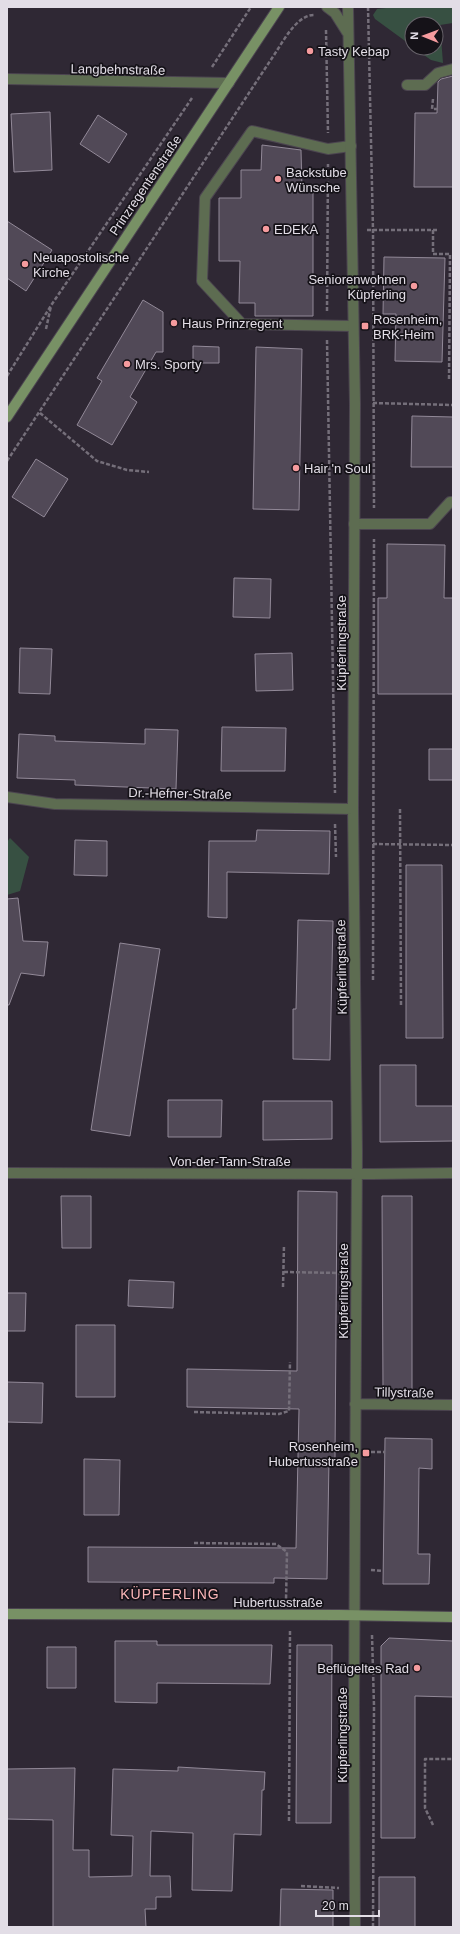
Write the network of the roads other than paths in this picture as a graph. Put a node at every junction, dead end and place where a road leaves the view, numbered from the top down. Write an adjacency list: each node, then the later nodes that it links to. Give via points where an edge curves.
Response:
1 (279, 7): 7 (main road, Prinzregentenstraße)
2 (328, 7): 4 (street, via 336,13)
3 (348, 7): 4 (street, Küpferlingstraße)
4 (349, 36): 9 (street, Küpferlingstraße)
5 (453, 69): 8 (street, via 438,73 425,85)
6 (7, 79): 7 (street, Langbehnstraße)
7 (229, 83): 11 (main road, Prinzregentenstraße)
8 (406, 85)
9 (351, 146): 10 (street, Küpferlingstraße); 10 (street, via 328,149 252,132 205,198 202,281 242,324)
10 (353, 326): 13 (street, Küpferlingstraße)
11 (7, 417)
12 (453, 502): 13 (street, via 450,502 430,524)
13 (354, 524): 15 (street, Küpferlingstraße)
14 (7, 797): 15 (street, Dr.-Hefner-Straße, via 55,804)
15 (353, 809): 18 (street, Küpferlingstraße)
16 (7, 1173): 18 (street, Von-der-Tann-Straße)
17 (453, 1173): 18 (street, Von-der-Tann-Straße)
18 (357, 1174): 19 (street, Küpferlingstraße)
19 (355, 1404): 20 (street, Tillystraße); 22 (street, Küpferlingstraße)
20 (453, 1405)
21 (7, 1614): 22 (main road, Hubertusstraße, via 288,1611)
22 (355, 1615): 23 (main road, Hubertusstraße); 24 (street, Küpferlingstraße)
23 (453, 1617)
24 (355, 1927)

